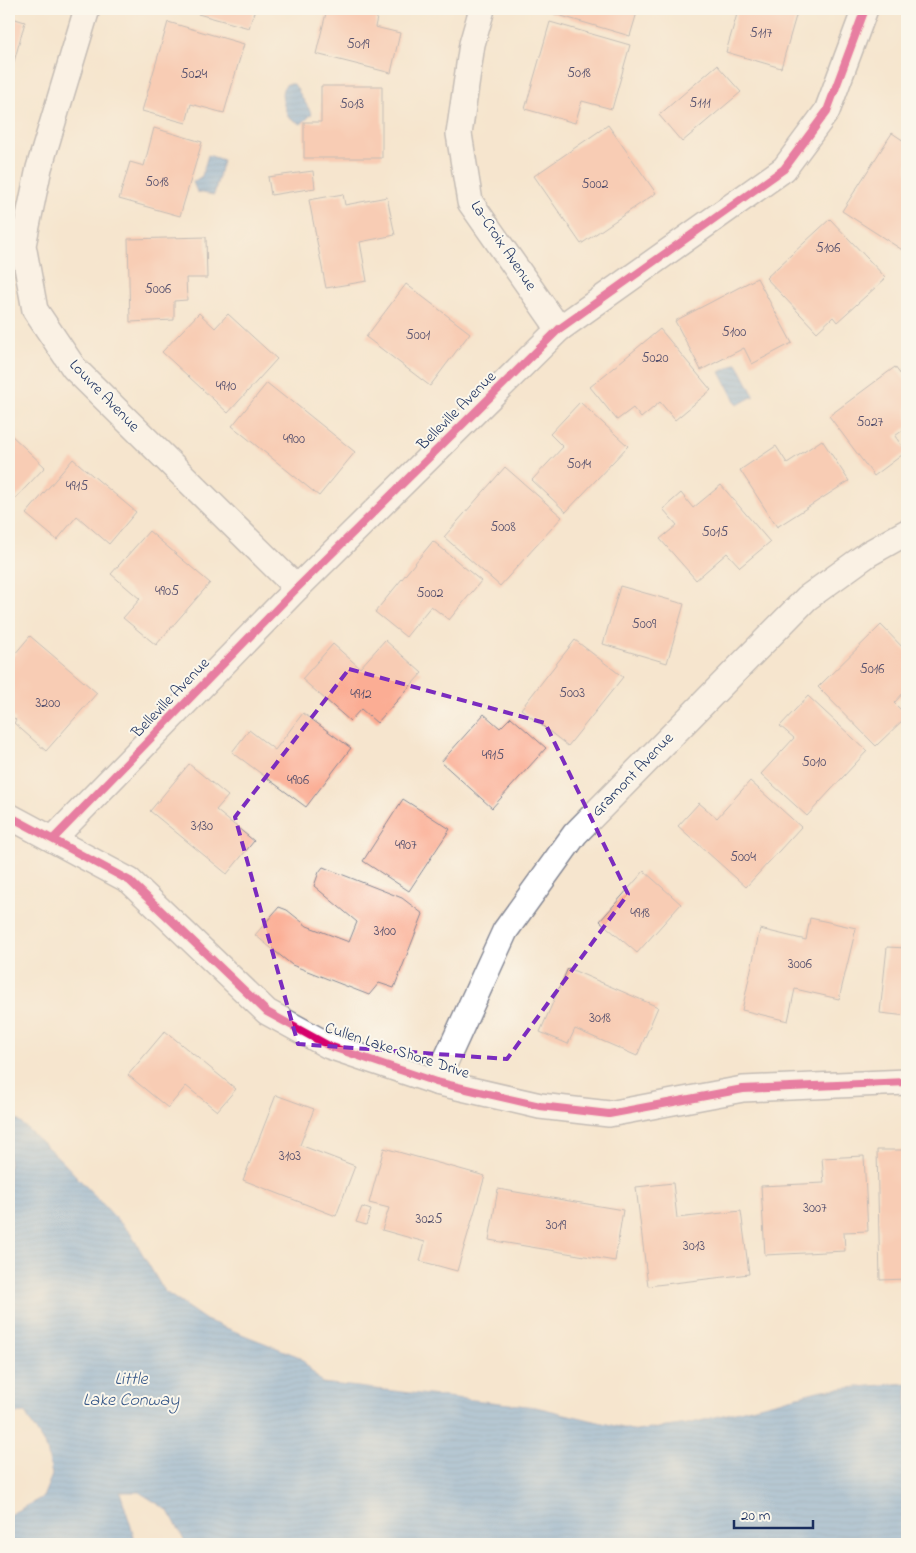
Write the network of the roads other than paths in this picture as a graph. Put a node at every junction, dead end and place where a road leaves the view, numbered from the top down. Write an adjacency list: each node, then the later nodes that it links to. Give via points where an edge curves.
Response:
1 (87, 9): 6 (street, Louvre Avenue, via 38,168 23,245 35,310 74,368)
2 (482, 9): 4 (street, La-Croix Avenue, via 472,44 458,134 470,202)
3 (865, 9): 4 (street, Belleville Avenue, via 827,111 784,170)
4 (559, 329): 6 (street, Belleville Avenue)
5 (907, 532): 9 (street, Gramont Avenue, via 868,554 807,598 575,834 505,931)
6 (297, 588): 8 (street, Belleville Avenue)
7 (9, 816): 8 (street, Cullen Lake Shore Drive)
8 (53, 838): 9 (street, Cullen Lake Shore Drive, via 130,881 267,1012 329,1046)
9 (436, 1082): 10 (street, Cullen Lake Shore Drive, via 540,1106 609,1114 743,1089)
10 (907, 1082)

